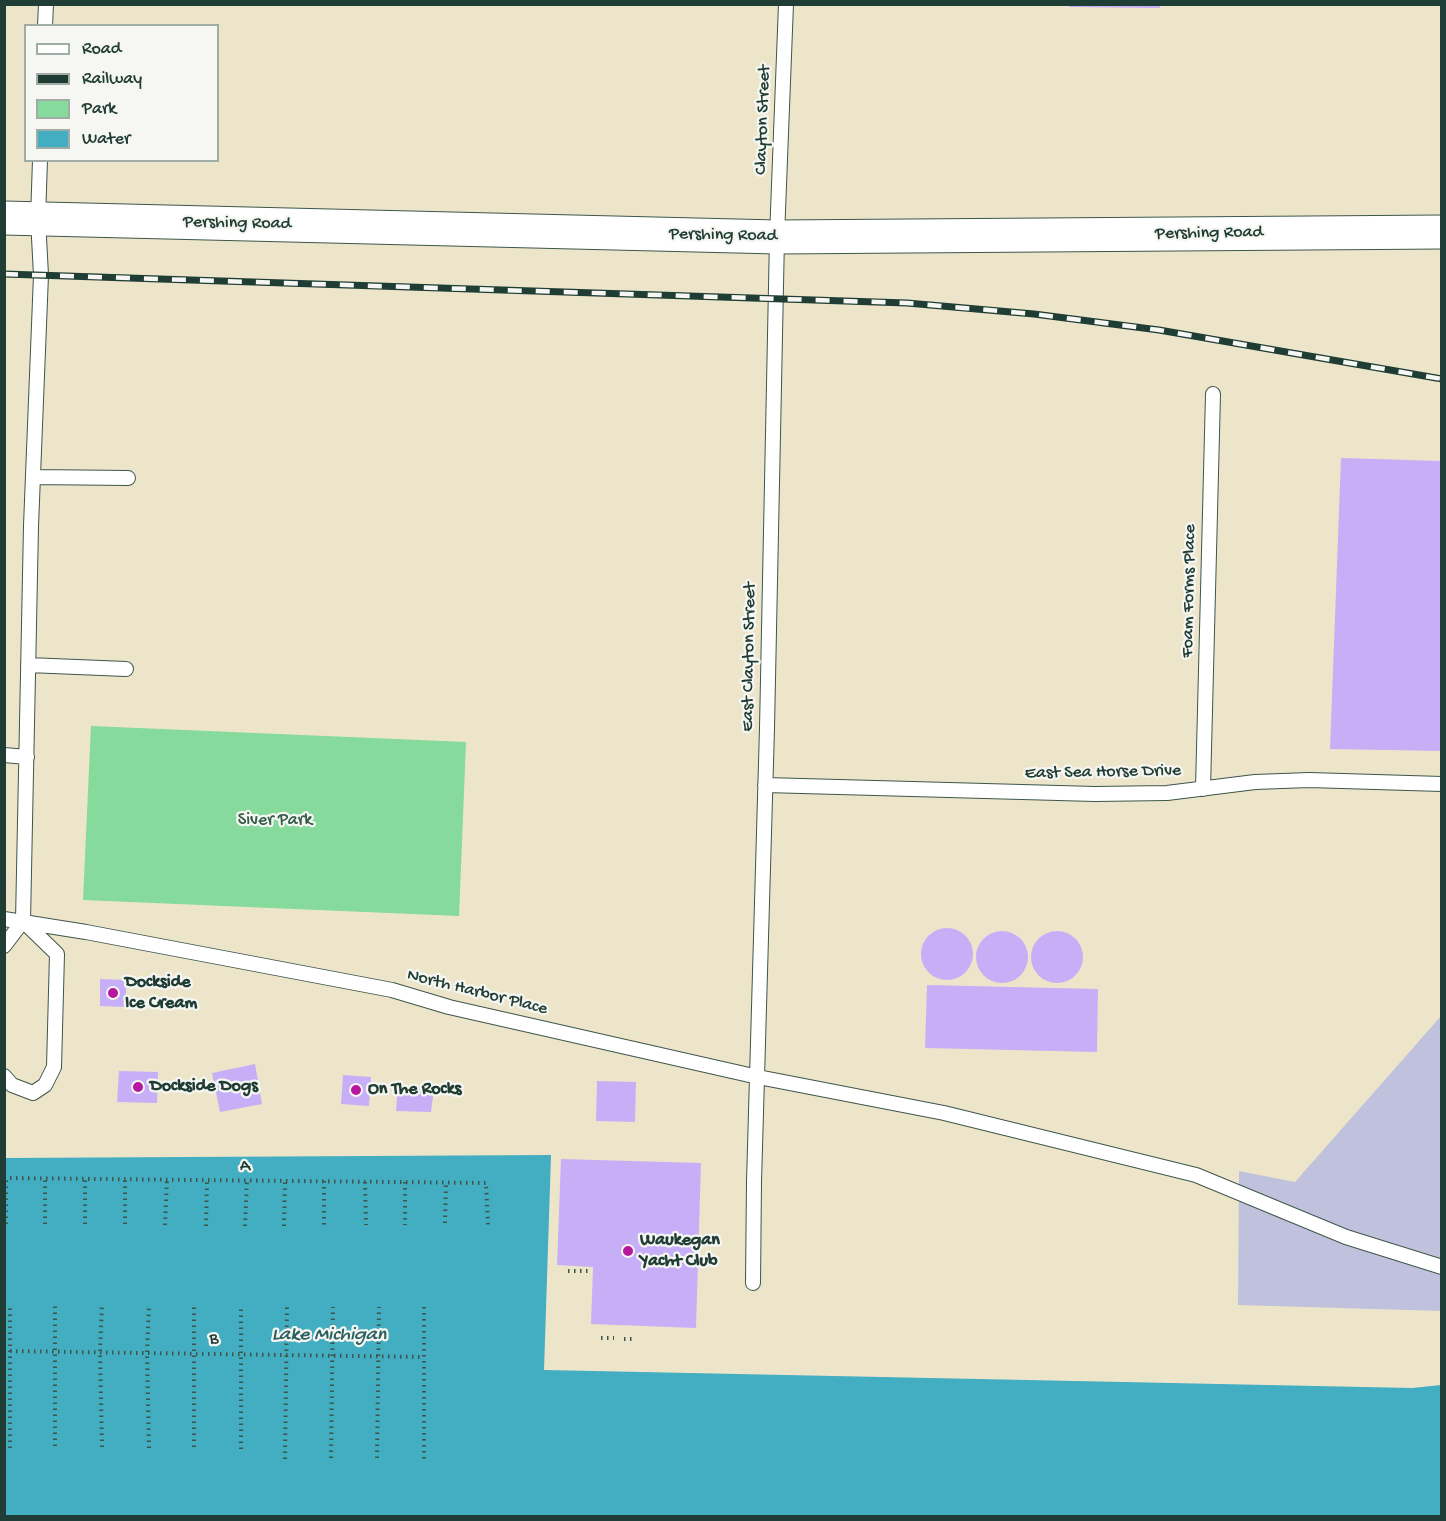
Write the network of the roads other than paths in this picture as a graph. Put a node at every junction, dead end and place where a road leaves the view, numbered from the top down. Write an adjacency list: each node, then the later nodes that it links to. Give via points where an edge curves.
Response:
1 (46, 4): 3 (lane)
2 (786, 4): 8 (lane, Clayton Street)
3 (45, 24)
4 (40, 162): 6 (lane)
5 (4, 218): 6 (street, Pershing Road)
6 (38, 219): 8 (street, Pershing Road); 10 (lane, via 41,275)
7 (1442, 232): 8 (street, Pershing Road)
8 (777, 237): 16 (lane, East Clayton Street)
9 (1213, 394): 18 (lane, Foam Forms Place)
10 (33, 477): 11 (lane); 12 (lane)
11 (128, 478)
12 (28, 665): 13 (lane); 15 (lane)
13 (126, 669)
14 (4, 755): 15 (lane)
15 (27, 757): 20 (lane)
16 (765, 784): 18 (lane, East Sea Horse Drive, via 1095,794); 23 (lane, East Clayton Street)
17 (1442, 784): 18 (lane, East Sea Horse Drive, via 1309,780)
18 (1203, 789)
19 (4, 919): 20 (lane, North Harbor Place)
20 (23, 921): 21 (lane); 22 (lane, via 57,954 54,1067 45,1085 33,1093 12,1086); 23 (lane, North Harbor Place, via 392,990 449,1007)
21 (4, 946)
22 (4, 1076)
23 (758, 1077): 24 (lane, North Harbor Place, via 938,1111 1196,1175 1346,1237); 25 (lane, East Clayton Street)
24 (1442, 1267)
25 (753, 1283)

